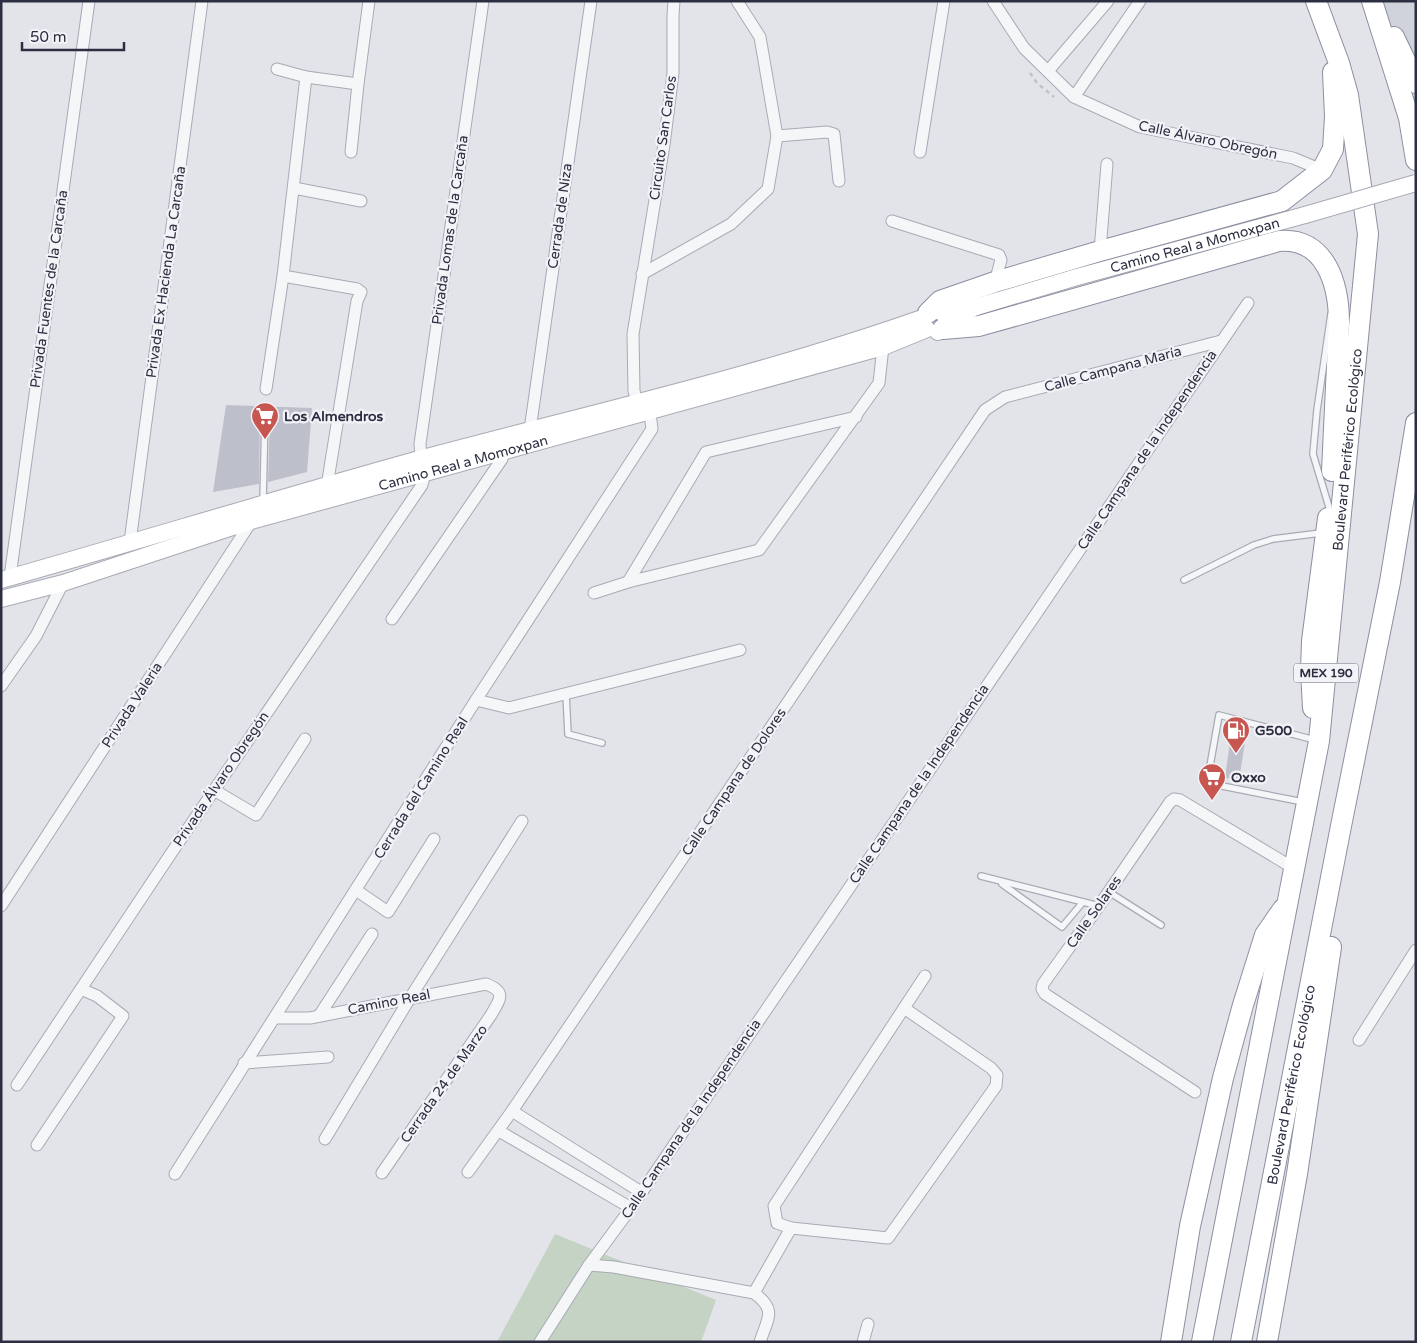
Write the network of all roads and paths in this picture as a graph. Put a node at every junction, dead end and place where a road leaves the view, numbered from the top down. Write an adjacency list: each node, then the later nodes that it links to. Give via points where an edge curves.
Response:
1 (89, 1): 53 (street, Privada Fuentes de la Carcaña)
2 (202, 1): 52 (street, Privada Ex Hacienda La Carcaña)
3 (369, 1): 18 (street)
4 (483, 1): 47 (street, Privada Lomas de la Carcaña, via 420,444)
5 (591, 1): 45 (street, Cerrada de Niza)
6 (674, 1): 32 (street, Circuito San Carlos, via 673,73)
7 (738, 1): 20 (street, via 760,38)
8 (944, 1): 22 (street)
9 (993, 1): 15 (street, Calle Álvaro Obregón, via 1024,48)
10 (1108, 1): 15 (street)
11 (1140, 1): 19 (street)
12 (1372, 2): 17 (highway, via 1398,44); 23 (highway, via 1408,118)
13 (1318, 5): 25 (highway, via 1333,72 1335,117 1333,149); 65 (highway, Boulevard Periférico Ecológico / MEX 190, via 1348,96 1368,234)
14 (277, 69): 16 (street)
15 (1048, 72): 19 (street, Calle Álvaro Obregón)
16 (306, 77): 18 (street); 28 (street)
17 (1416, 83)
18 (358, 84): 21 (street)
19 (1074, 97): 25 (street, Calle Álvaro Obregón, via 1140,127 1293,158)
20 (777, 136): 26 (street, via 834,134); 32 (street, via 768,189 731,224)
21 (351, 152)
22 (920, 152)
23 (1416, 160)
24 (1107, 164): 31 (street)
25 (1322, 170): 31 (highway, via 1282,201)
26 (839, 182)
27 (1416, 183): 36 (street, Camino Real a Momoxpan, bridge, via 976,308 944,314 937,310)
28 (294, 188): 29 (street); 33 (street)
29 (360, 201)
30 (892, 220): 34 (street, via 999,255)
31 (1100, 251): 34 (highway)
32 (642, 274): 41 (street, Circuito San Carlos, via 633,334 634,391)
33 (284, 276): 39 (street); 48 (street, via 361,292)
34 (997, 276): 36 (highway, via 940,301)
35 (1248, 303): 38 (street, Calle Campana de la Independencia)
36 (931, 322): 37 (street, Camino Real a Momoxpan); 51 (highway, via 980,326 1279,241 1306,245 1318,253 1332,278 1338,301 1334,430)
37 (881, 340): 41 (street, Camino Real a Momoxpan, via 687,390); 43 (street, via 879,383)
38 (1220, 341): 40 (street, Calle Campana María); 103 (street, Calle Campana de la Independencia)
39 (266, 388)
40 (1005, 397): 96 (street, Calle Campana de Dolores, via 985,410)
41 (644, 406): 45 (street, Camino Real a Momoxpan); 46 (street, Camino Real a Momoxpan); 63 (street, Cerrada del Camino Real, via 652,429)
42 (265, 416): 49 (lane)
43 (856, 417): 56 (street, via 759,550); 56 (street, via 706,452)
44 (1416, 423): 70 (highway, Boulevard Periférico Ecológico / MEX 190, via 1390,582)
45 (530, 430): 47 (street, Camino Real a Momoxpan)
46 (503, 452): 47 (street, Camino Real a Momoxpan); 59 (street, via 502,459)
47 (423, 466): 48 (street, Camino Real a Momoxpan); 50 (street, Camino Real a Momoxpan); 67 (street, Privada Álvaro Obregón, via 422,485)
48 (327, 486): 49 (street, Camino Real a Momoxpan)
49 (263, 504): 50 (street, Privada Valeria); 52 (street, Camino Real a Momoxpan)
50 (252, 521): 55 (street, Camino Real a Momoxpan); 79 (street, Privada Valeria)
51 (1326, 532): 54 (lane, via 1273,539 1254,545); 65 (highway, via 1314,611 1311,671 1312,702)
52 (130, 542): 53 (street, Camino Real a Momoxpan)
53 (6, 578)
54 (1184, 580)
55 (64, 582): 58 (street, Camino Real a Momoxpan); 61 (street, via 36,636)
56 (628, 582): 57 (street)
57 (594, 593)
58 (1, 599)
59 (392, 619)
60 (740, 650): 62 (street)
61 (1, 686)
62 (566, 694): 63 (street, via 508,708); 66 (lane, via 568,734)
63 (476, 700): 75 (street, Cerrada del Camino Real)
64 (305, 740): 67 (street, via 256,816)
65 (1319, 741): 68 (highway, Boulevard Periférico Ecológico / MEX 190); 68 (lane, via 1219,715 1207,783)
66 (602, 743)
67 (214, 790): 85 (street, Privada Álvaro Obregón)
68 (1308, 803): 72 (highway, Boulevard Periférico Ecológico / MEX 190)
69 (522, 821): 87 (street)
70 (1341, 826): 114 (highway, Boulevard Periférico Ecológico / MEX 190); 115 (highway, Boulevard Periférico Ecológico, via 1342,872 1335,923)
71 (434, 839): 75 (street, via 388,912)
72 (1295, 869): 76 (street, Calle Solares, via 1174,798); 77 (highway, Boulevard Periférico Ecológico / MEX 190)
73 (981, 876): 74 (lane)
74 (998, 881): 78 (lane); 78 (lane, via 1062,927)
75 (356, 890): 90 (street, Cerrada del Camino Real)
76 (1109, 892): 80 (street, Calle Solares); 81 (lane)
77 (1289, 901): 112 (highway, Boulevard Periférico Ecológico, via 1265,935 1222,1078 1190,1226); 113 (highway, Boulevard Periférico Ecológico / MEX 190)
78 (1083, 902): 80 (lane)
79 (1, 906)
80 (1099, 906): 95 (street, Calle Solares, via 1042,989)
81 (1161, 925)
82 (372, 934): 89 (street)
83 (1416, 950): 91 (street)
84 (925, 976): 88 (street)
85 (80, 989): 94 (street, Privada Álvaro Obregón); 99 (street, via 96,996 123,1016)
86 (500, 992): 87 (street, Camino Real, via 486,984); 101 (street, Cerrada 24 de Marzo, via 491,1015)
87 (410, 998): 89 (street, Camino Real); 98 (street)
88 (904, 1008): 105 (street, via 774,1206 777,1223); 105 (street, via 991,1068 997,1075 996,1086 888,1238)
89 (319, 1016): 90 (street, Camino Real)
90 (275, 1018): 93 (street, Cerrada del Camino Real)
91 (1359, 1040)
92 (328, 1057): 93 (street)
93 (244, 1063): 102 (street, Cerrada del Camino Real)
94 (17, 1084)
95 (1195, 1092)
96 (512, 1111): 97 (street, Calle Campana de Dolores); 103 (street)
97 (499, 1131): 100 (street, Calle Campana de Dolores); 104 (street)
98 (326, 1139)
99 (38, 1145)
100 (468, 1172)
101 (382, 1173)
102 (175, 1174)
103 (641, 1192): 104 (street, Calle Campana de la Independencia)
104 (632, 1208): 106 (street, Calle Campana de la Independencia)
105 (791, 1228): 107 (street)
106 (590, 1265): 107 (street); 109 (street, Calle Campana de la Independencia)
107 (754, 1293): 110 (street, via 766,1301 769,1308)
108 (868, 1324): 111 (street)
109 (540, 1342)
110 (760, 1342)
111 (863, 1342)
112 (1171, 1342)
113 (1202, 1342)
114 (1241, 1342)
115 (1267, 1342)

